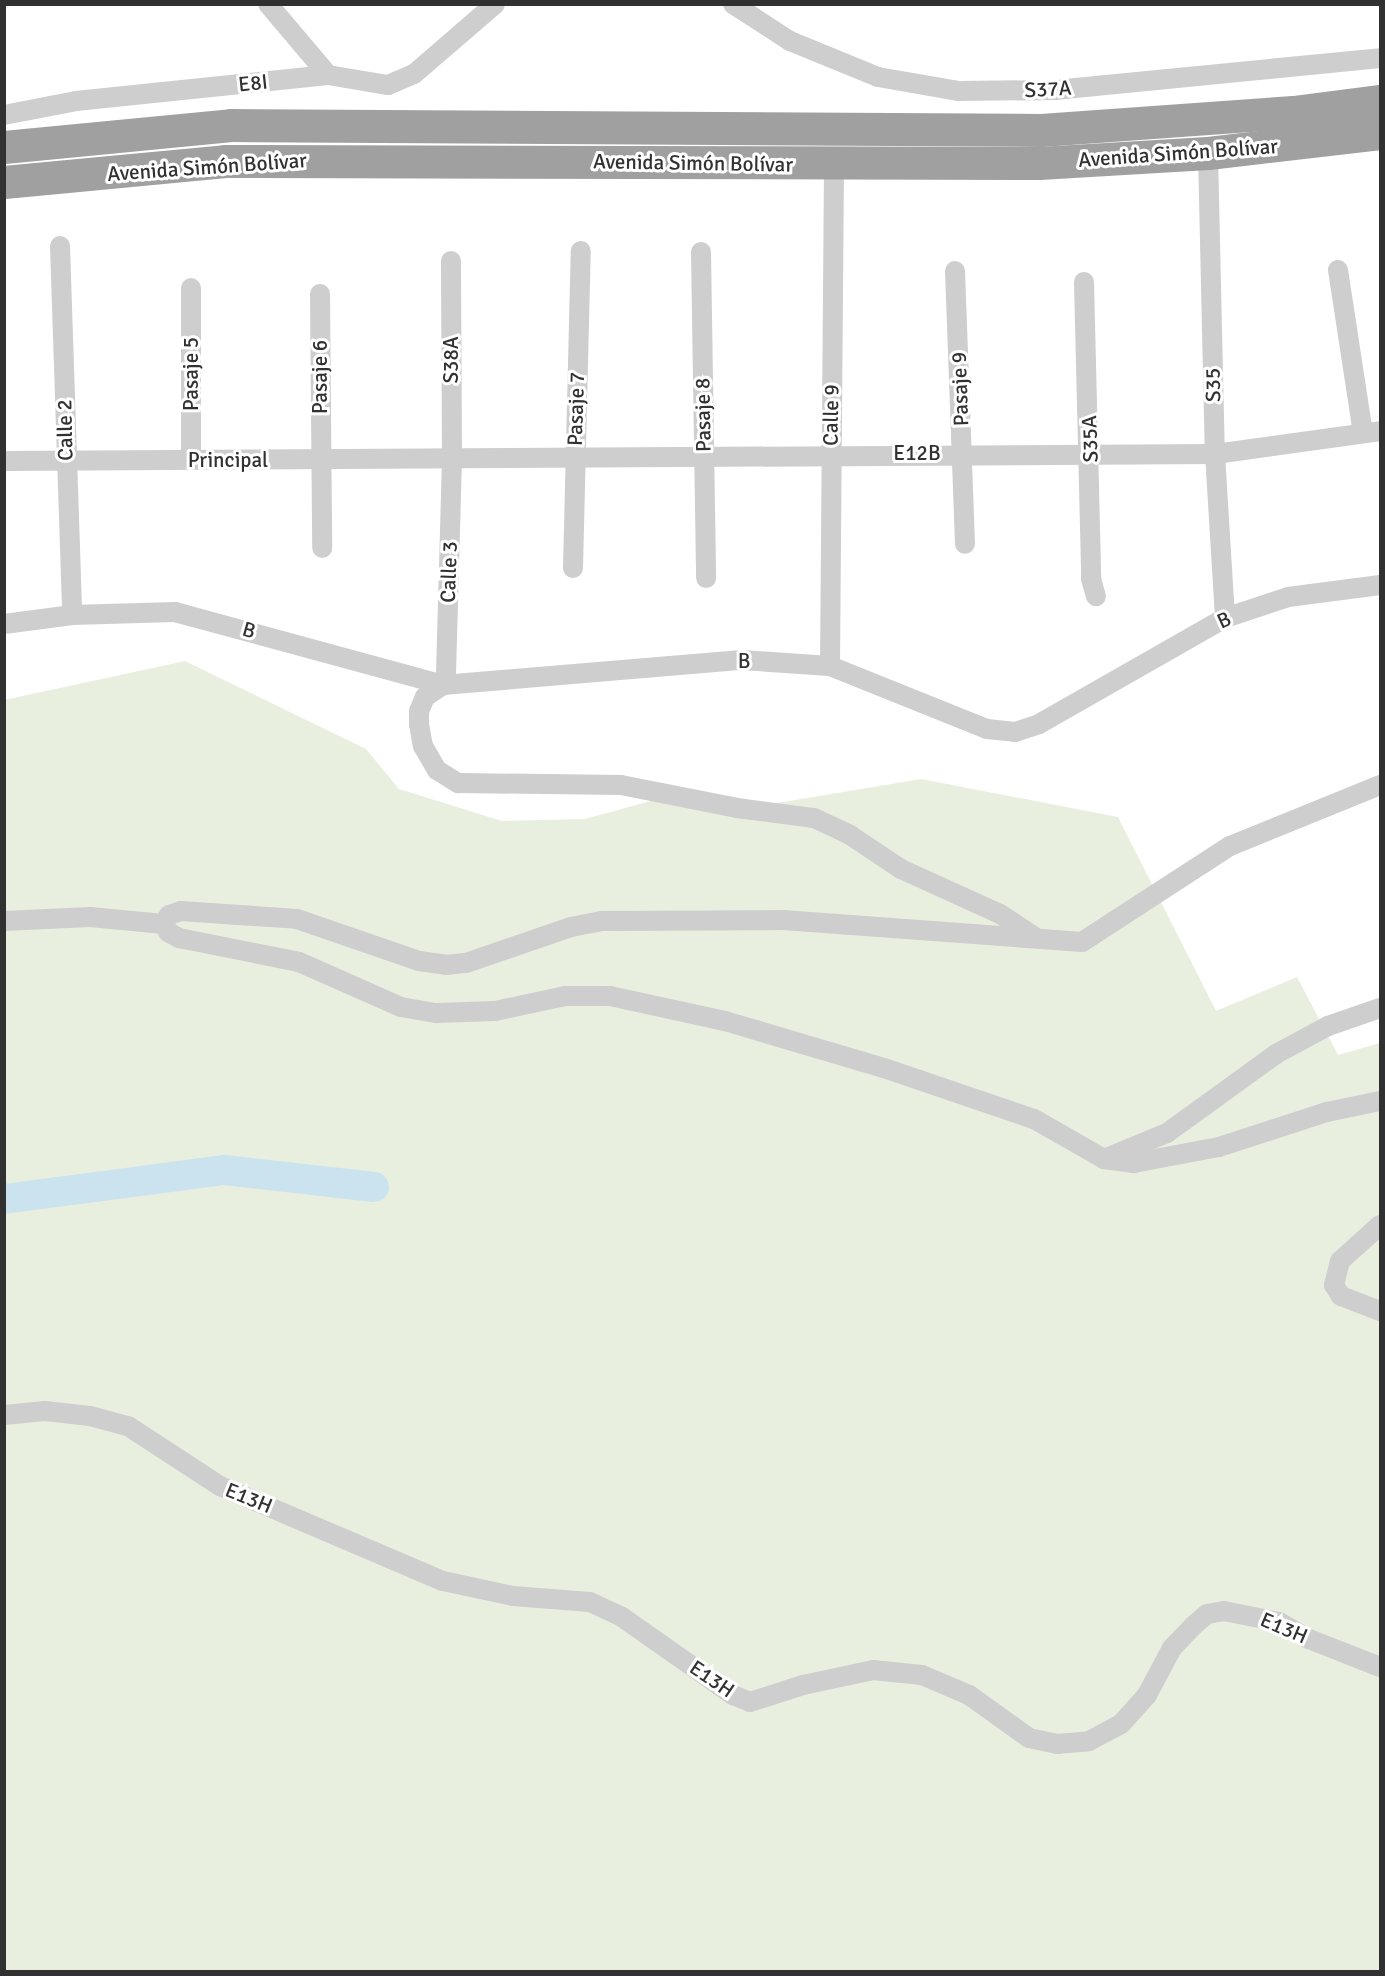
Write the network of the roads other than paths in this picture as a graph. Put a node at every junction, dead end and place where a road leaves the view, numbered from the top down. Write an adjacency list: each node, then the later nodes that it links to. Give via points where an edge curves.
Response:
1 (268, 4): 5 (street)
2 (733, 4): 4 (street, S37A, via 790,41 878,77 958,91 1055,90)
3 (483, 8): 5 (street, E8I, via 414,74 388,85)
4 (1380, 57)
5 (328, 75): 8 (street, E8I, via 76,101)
6 (1380, 101): 7 (highway, Avenida Simón Bolívar, via 1293,112 1041,130)
7 (450, 127): 8 (highway, Avenida Simón Bolívar, via 231,125); 11 (highway, via 456,139 448,152)
8 (10, 130)
9 (1380, 134): 10 (highway, Avenida Simón Bolívar)
10 (1208, 153): 12 (highway, Avenida Simón Bolívar, via 1039,163); 29 (street, S35)
11 (386, 159): 12 (highway, Avenida Simón Bolívar); 13 (highway, Avenida Simón Bolívar, via 225,161)
12 (834, 165): 28 (street, Calle 9)
13 (65, 176): 14 (highway, Avenida Simón Bolívar); 15 (street)
14 (5, 182)
15 (4, 199)
16 (60, 246): 36 (street, Calle 2)
17 (581, 251): 30 (street, Pasaje 7)
18 (701, 252): 31 (street, Pasaje 8)
19 (451, 261): 32 (street, S38A)
20 (1338, 270): 25 (street)
21 (955, 271): 27 (street, Pasaje 9)
22 (1084, 282): 26 (street, S35A)
23 (191, 288): 34 (street, Pasaje 5)
24 (320, 294): 33 (street, Pasaje 6)
25 (1372, 432): 29 (street, E12B)
26 (1091, 452): 27 (street, E12B); 29 (street, E12B); 42 (street, S35A, via 1091,579)
27 (962, 453): 28 (street, E12B); 37 (street, Pasaje 9)
28 (831, 454): 31 (street, E12B); 46 (street, Calle 9)
29 (1215, 454): 44 (street, S35)
30 (574, 455): 31 (street, E12B); 32 (street, E12B); 39 (street, Pasaje 7)
31 (704, 456): 40 (street, Pasaje 8)
32 (452, 458): 33 (street, Principal); 47 (street, Calle 3)
33 (320, 459): 34 (street, Principal); 38 (street, Pasaje 6)
34 (191, 460): 36 (street, Principal)
35 (4, 461): 36 (street, Principal)
36 (65, 461): 43 (street, Calle 2)
37 (965, 544)
38 (322, 548)
39 (573, 568)
40 (706, 578)
41 (1380, 585): 44 (street, B, via 1288,597)
42 (1096, 596)
43 (72, 615): 45 (street, B); 47 (street, B, via 175,612)
44 (1225, 618): 46 (street, B, via 1039,724 1015,732 987,729)
45 (4, 624)
46 (830, 666): 47 (street, B, via 732,661)
47 (443, 685): 51 (street, via 425,697 419,724 423,746 437,770 458,783 621,785 813,818 849,835 901,869 1000,914)
48 (1380, 785): 51 (street, via 1230,846 1082,942)
49 (4, 921): 50 (street, via 90,917)
50 (164, 924): 51 (street, via 169,915 181,911 297,919 419,961 446,965 466,963 571,927 601,921 783,920); 54 (street, via 168,932 179,938 299,962 401,1007 436,1013 495,1011 566,996 610,996 725,1021 884,1068 1034,1119)
51 (1035, 937)
52 (1380, 1008): 54 (street, via 1328,1026 1276,1054 1167,1132)
53 (1380, 1101): 54 (street, via 1327,1113 1219,1147 1134,1163)
54 (1104, 1159)
55 (1380, 1225): 56 (street, via 1340,1261 1334,1285 1341,1296)
56 (1380, 1311)
57 (4, 1415): 58 (street, E13H, via 45,1411 90,1416 128,1426 220,1486 442,1581 513,1596 590,1602 622,1617 733,1695 750,1702 803,1685 873,1670 922,1675 969,1695 1029,1738 1057,1744 1089,1741 1121,1724 1134,1710 1147,1695 1172,1648 1193,1626 1207,1614 1224,1611 1279,1622 1309,1639)
58 (1380, 1667)

